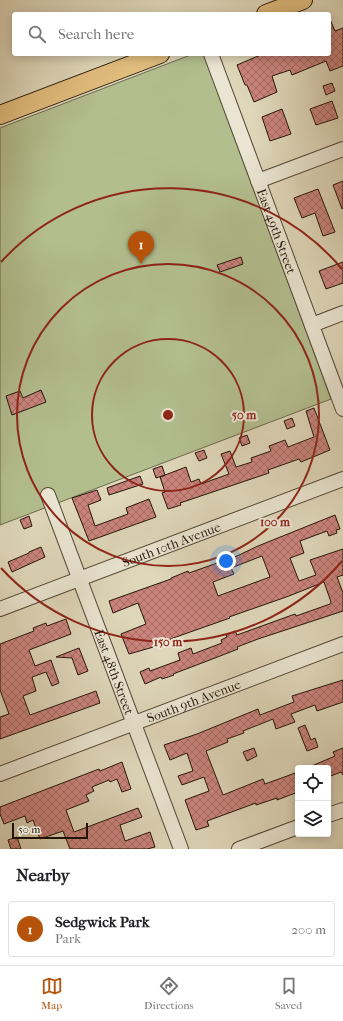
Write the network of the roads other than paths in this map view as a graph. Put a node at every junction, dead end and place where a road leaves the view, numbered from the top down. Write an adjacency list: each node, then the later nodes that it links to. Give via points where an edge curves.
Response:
1 (303, 0): 2 (main road)
2 (271, 12)
3 (155, 56): 5 (main road)
4 (212, 56): 7 (street, East 49th Street)
5 (0, 115)
6 (343, 149): 7 (street)
7 (258, 181): 9 (street, East 49th Street)
8 (343, 314): 9 (street)
9 (312, 325): 10 (street, East 49th Street)
10 (343, 409)
11 (343, 479): 13 (street, South 10th Avenue)
12 (48, 495): 13 (street, East 48th Street)
13 (80, 580): 14 (street, South 10th Avenue); 16 (street, East 48th Street)
14 (0, 610)
15 (343, 644): 16 (street, South 9th Avenue)
16 (133, 724): 17 (street, South 9th Avenue); 21 (street, East 48th Street)
17 (0, 774)
18 (343, 810): 19 (street)
19 (331, 814)
20 (295, 828): 22 (street)
21 (181, 849)
22 (239, 849)

